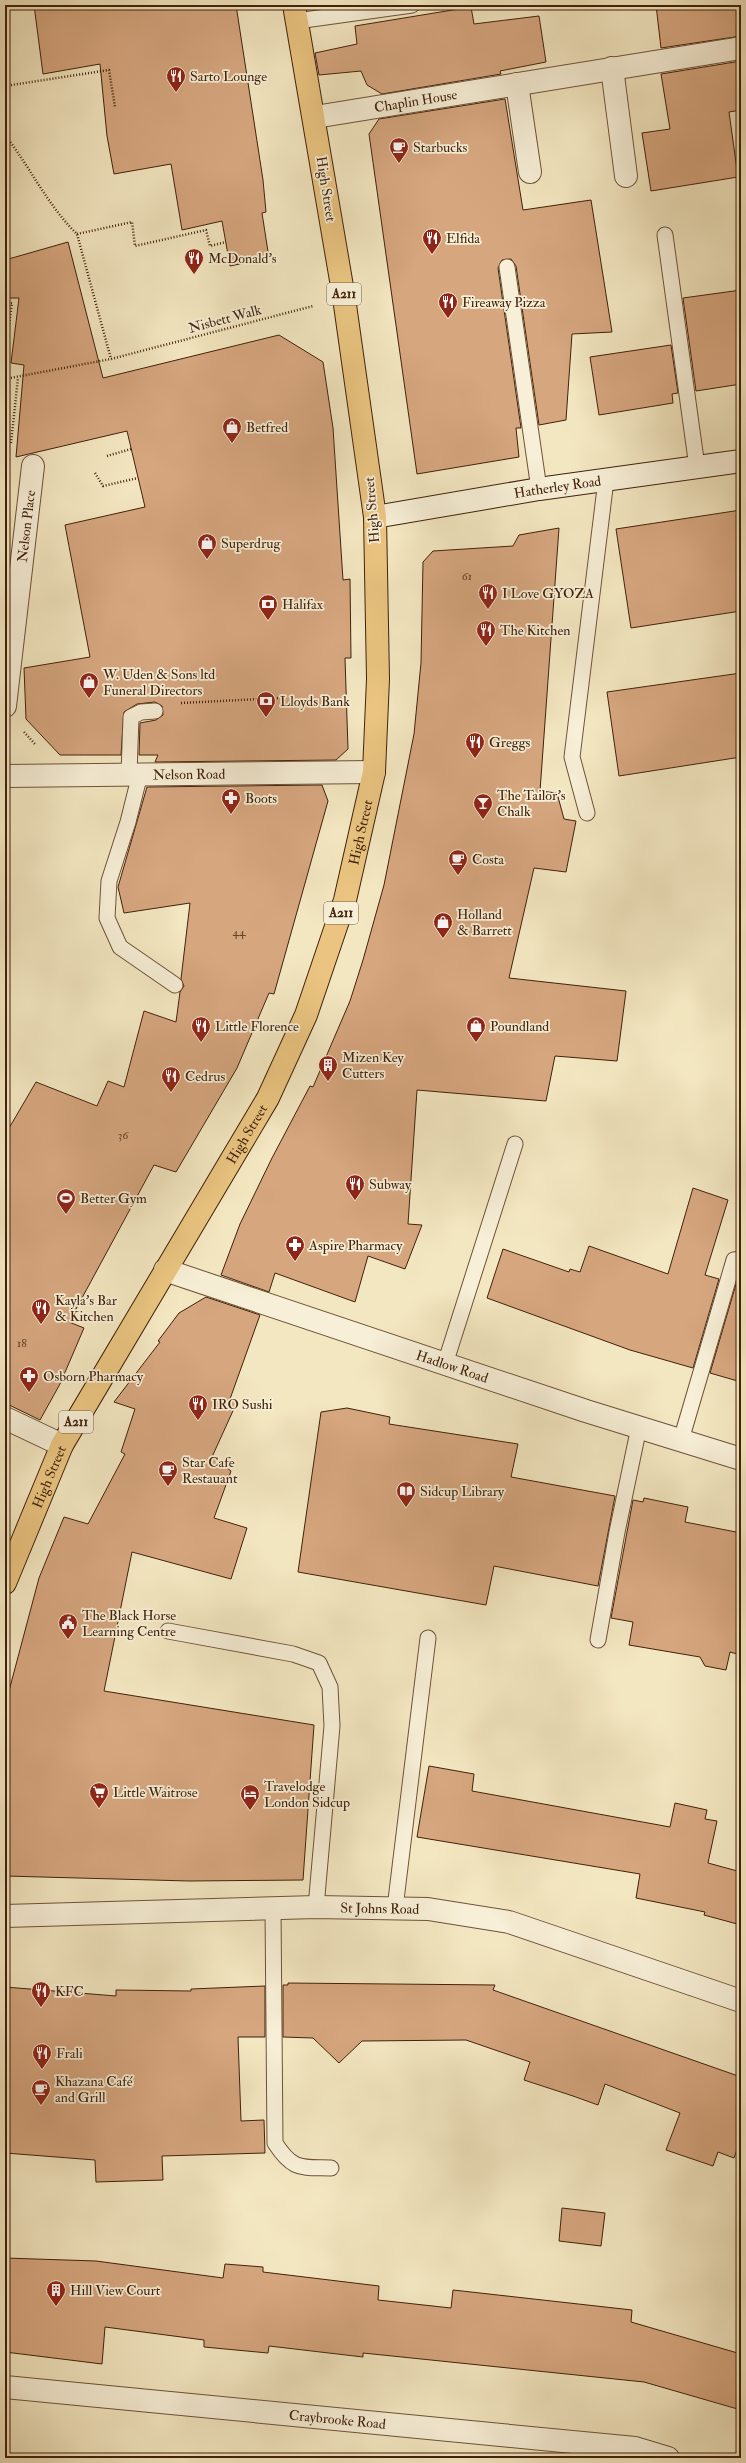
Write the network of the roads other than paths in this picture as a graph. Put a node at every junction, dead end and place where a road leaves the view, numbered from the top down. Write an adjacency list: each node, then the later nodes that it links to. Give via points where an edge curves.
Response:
1 (412, 5): 2 (lane)
2 (295, 13): 6 (main road, High Street / A211)
3 (741, 48): 4 (street, Chaplin House)
4 (612, 68): 5 (street, Chaplin House); 8 (street)
5 (516, 84): 6 (street, Chaplin House); 7 (street)
6 (315, 117): 16 (main road, High Street / A211)
7 (530, 172)
8 (626, 176)
9 (665, 235): 13 (lane)
10 (507, 267): 15 (lane)
11 (741, 461): 13 (street, Hatherley Road)
12 (33, 466): 17 (street, Nelson Place)
13 (697, 468): 14 (street, Hatherley Road)
14 (606, 480): 15 (street, Hatherley Road); 22 (lane, via 572,757)
15 (539, 489): 16 (street, Hatherley Road)
16 (376, 517): 19 (main road, High Street / A211, via 378,679)
17 (5, 706)
18 (155, 711): 20 (lane, via 142,712 131,717)
19 (374, 772): 20 (street, Nelson Road); 26 (main road, High Street / A211, via 346,900 306,1015 268,1098)
20 (134, 774): 21 (street, Nelson Road); 23 (lane, via 128,822 109,880 107,918 120,947)
21 (5, 776)
22 (587, 813)
23 (175, 985)
24 (515, 1144): 27 (lane)
25 (741, 1259): 30 (lane, via 734,1260)
26 (164, 1270): 27 (street, Hadlow Road); 31 (main road, High Street / A211)
27 (444, 1364): 29 (street, Hadlow Road)
28 (5, 1418): 31 (street)
29 (639, 1427): 30 (street, Hadlow Road); 36 (lane)
30 (681, 1440): 32 (street, Hadlow Road)
31 (62, 1444): 33 (main road, High Street / A211)
32 (741, 1459)
33 (5, 1582)
34 (168, 1631): 37 (lane, via 293,1654 319,1663 330,1687 332,1726)
35 (428, 1638): 39 (lane)
36 (598, 1640)
37 (316, 1907): 38 (street, St Johns Road); 39 (street, St Johns Road)
38 (273, 1908): 40 (street, St Johns Road); 42 (lane, via 275,2143 285,2159 300,2167)
39 (395, 1908): 41 (street, St Johns Road, via 428,1909 509,1922)
40 (5, 1916)
41 (741, 2001)
42 (331, 2168)
43 (5, 2387): 44 (street, Craybrooke Road, via 635,2448)
44 (668, 2458)

